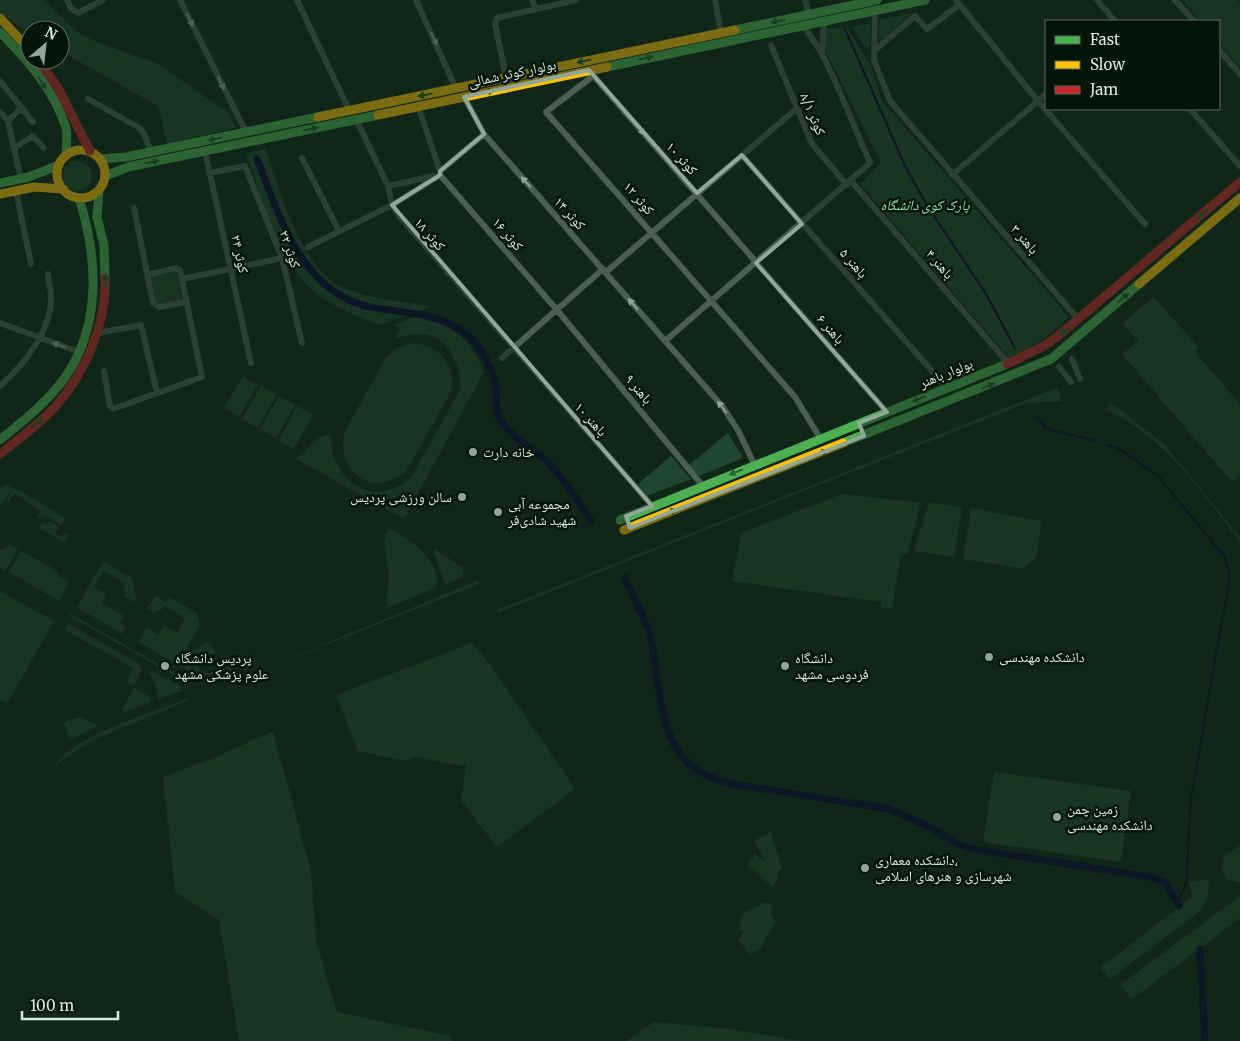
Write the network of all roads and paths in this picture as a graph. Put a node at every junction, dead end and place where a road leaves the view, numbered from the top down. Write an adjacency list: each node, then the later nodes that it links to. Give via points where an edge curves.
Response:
1 (67, 0): 2 (street, via 78,13)
2 (103, 0)
3 (180, 0): 54 (street, one-way to 54)
4 (297, 0): 48 (street)
5 (416, 0): 39 (street, one-way to 39)
6 (532, 0): 15 (street)
7 (576, 0): 15 (street)
8 (715, 0): 24 (street)
9 (805, 0): 17 (street)
10 (872, 0): 17 (street, بولوار کوثر شمالی)
11 (925, 0): 16 (street, بولوار کوثر شمالی)
12 (1175, 0): 20 (street)
13 (1099, 1): 19 (street)
14 (957, 2): 27 (street, via 927,29 915,16); 43 (street)
15 (536, 8): 36 (street, via 497,18)
16 (875, 10): 21 (street, بولوار کوثر شمالی); 27 (street)
17 (809, 14): 24 (street, بولوار کوثر شمالی, one-way to 24)
18 (0, 18): 25 (street)
19 (1114, 20)
20 (1193, 20)
21 (824, 21): 22 (street, بولوار کوثر شمالی); 29 (street)
22 (804, 26): 29 (street); 32 (street, بولوار کوثر شمالی, one-way to 22)
23 (0, 32): 61 (street, one-way to 61, via 48,91 66,130)
24 (721, 33): 30 (street, بولوار کوثر شمالی, one-way to 30)
25 (20, 39)
26 (770, 45): 46 (street, کوثر ۸/۱)
27 (875, 50): 69 (street, باهنر ۳, via 874,60 890,101)
28 (1220, 51): 34 (street)
29 (822, 54): 74 (street, via 870,159 869,166)
30 (553, 68): 33 (street, بولوار کوثر شمالی); 35 (street)
31 (45, 70): 58 (street, via 57,86)
32 (591, 73): 35 (street, بولوار کوثر شمالی); 80 (street, کوثر ۱۰, one-way to 80); 90 (street, کوثر ۱۲, via 546,112)
33 (524, 74): 36 (street, بولوار کوثر شمالی); 38 (street)
34 (1240, 74)
35 (556, 77): 38 (street, بولوار کوثر شمالی)
36 (506, 78): 39 (street, بولوار کوثر شمالی)
37 (0, 81): 45 (street)
38 (524, 84): 41 (street, بولوار کوثر شمالی, one-way to 38)
39 (456, 89): 48 (street, بولوار کوثر شمالی, one-way to 48)
40 (1045, 95): 43 (street)
41 (464, 96): 44 (street, بولوار کوثر شمالی); 55 (street, کوثر ۱۴)
42 (88, 99): 60 (street, via 140,128)
43 (1038, 101): 47 (street); 69 (street)
44 (418, 106): 52 (street, بولوار کوثر شمالی); 68 (street, کوثر ۱۶)
45 (21, 108): 51 (street); 53 (street)
46 (796, 109): 62 (street); 74 (street, کوثر ۸/۱, via 812,144)
47 (1045, 109)
48 (349, 110): 54 (street, بولوار کوثر شمالی)
49 (1046, 110): 88 (street)
50 (1191, 110): 66 (street)
51 (3, 117): 56 (street)
52 (356, 119): 59 (street, بولوار کوثر شمالی, one-way to 52); 75 (street, کوثر ۱۸)
53 (33, 122)
54 (246, 132): 60 (street, بولوار کوثر شمالی, one-way to 60)
55 (484, 134): 68 (street); 96 (street, کوثر ۱۴, one-way to 55)
56 (16, 147): 57 (street, via 33,136); 71 (street)
57 (44, 148)
58 (90, 151): 61 (street, via 78,150); 64 (street)
59 (205, 151): 67 (street, کوثر ۲۴); 70 (street, بولوار کوثر شمالی, one-way to 59, via 128,167)
60 (151, 152): 64 (street, بولوار کوثر شمالی)
61 (66, 155): 65 (street)
62 (742, 155): 80 (street); 87 (street, باهنر ۵)
63 (302, 158): 89 (street)
64 (100, 159): 70 (street)
65 (59, 165): 71 (street); 76 (street, via 58,178)
66 (1240, 166)
67 (210, 173): 92 (street, کوثر ۲۲, via 245,166); 95 (street, کوثر ۲۴)
68 (440, 173): 75 (street); 84 (street); 102 (street, کوثر ۱۶)
69 (952, 175): 103 (street, باهنر ۳)
70 (105, 176): 78 (street)
71 (21, 179): 73 (street)
72 (1240, 182): 83 (street, بولوار باهنر)
73 (0, 183)
74 (849, 183): 87 (street); 114 (street, باهنر ۴)
75 (388, 186): 84 (street, کوثر ۱۸)
76 (63, 189): 77 (street, via 34,187); 81 (street)
77 (16, 191): 79 (street); 94 (street)
78 (99, 191): 81 (street); 105 (street, one-way to 78, via 106,293 106,269 97,217)
79 (0, 194)
80 (697, 194): 90 (street); 93 (street, کوثر ۱۰)
81 (79, 198): 110 (street, via 93,247 96,292)
82 (1240, 198): 86 (street, بولوار باهنر)
83 (1220, 199): 86 (street); 103 (street, بولوار باهنر, one-way to 103)
84 (392, 205): 89 (street); 109 (street, کوثر ۱۸)
85 (134, 208): 98 (street)
86 (1228, 208): 125 (street, بولوار باهنر, one-way to 86, via 1051,359)
87 (802, 224): 93 (street); 120 (street, باهنر ۵)
88 (1145, 224)
89 (339, 231): 91 (street)
90 (652, 232): 96 (street); 101 (street, کوثر ۱۲)
91 (308, 247)
92 (282, 258): 95 (street); 108 (street, کوثر ۲۲)
93 (756, 263): 101 (street); 122 (street, باهنر ۶)
94 (30, 264)
95 (230, 269): 99 (street); 113 (street, کوثر ۲۴)
96 (604, 270): 102 (street); 107 (street, کوثر ۱۴, one-way to 96)
97 (48, 274): 106 (street, via 51,298)
98 (147, 275): 99 (street, via 176,268 180,270); 100 (street, via 156,306)
99 (182, 279): 100 (street)
100 (186, 302): 121 (street, via 202,377)
101 (711, 302): 107 (street); 124 (street, کوثر ۱۲, via 795,397)
102 (557, 310): 109 (street); 129 (street, باهنر ۹)
103 (1079, 320): 114 (street, بولوار باهنر, one-way to 114, via 1044,346)
104 (1, 324): 106 (street)
105 (98, 333): 121 (street, via 141,325); 127 (street, one-way to 105, via 55,407 86,362)
106 (40, 338): 110 (street, one-way to 106); 119 (street)
107 (665, 341): 128 (street, کوثر ۱۴, one-way to 107, via 723,407)
108 (302, 343)
109 (512, 349): 111 (street); 130 (street, باهنر ۱۰)
110 (79, 352): 126 (street, via 47,399)
111 (502, 358)
112 (1072, 359): 117 (street)
113 (251, 363)
114 (1008, 363): 120 (street, بولوار باهنر)
115 (1059, 367): 118 (street)
116 (104, 371): 121 (street, via 111,409)
117 (1080, 379)
118 (1071, 382)
119 (0, 386)
120 (947, 388): 122 (street, بولوار باهنر, one-way to 122)
121 (157, 393)
122 (887, 412): 123 (street, بولوار باهنر)
123 (859, 423): 125 (street); 128 (street, بولوار باهنر)
124 (816, 433)
125 (864, 436): 130 (street, بولوار باهنر, one-way to 125, via 623,518 627,529)
126 (0, 440)
127 (0, 454)
128 (754, 464): 129 (street, بولوار باهنر, one-way to 129)
129 (702, 485): 130 (street, بولوار باهنر)
130 (652, 506)

